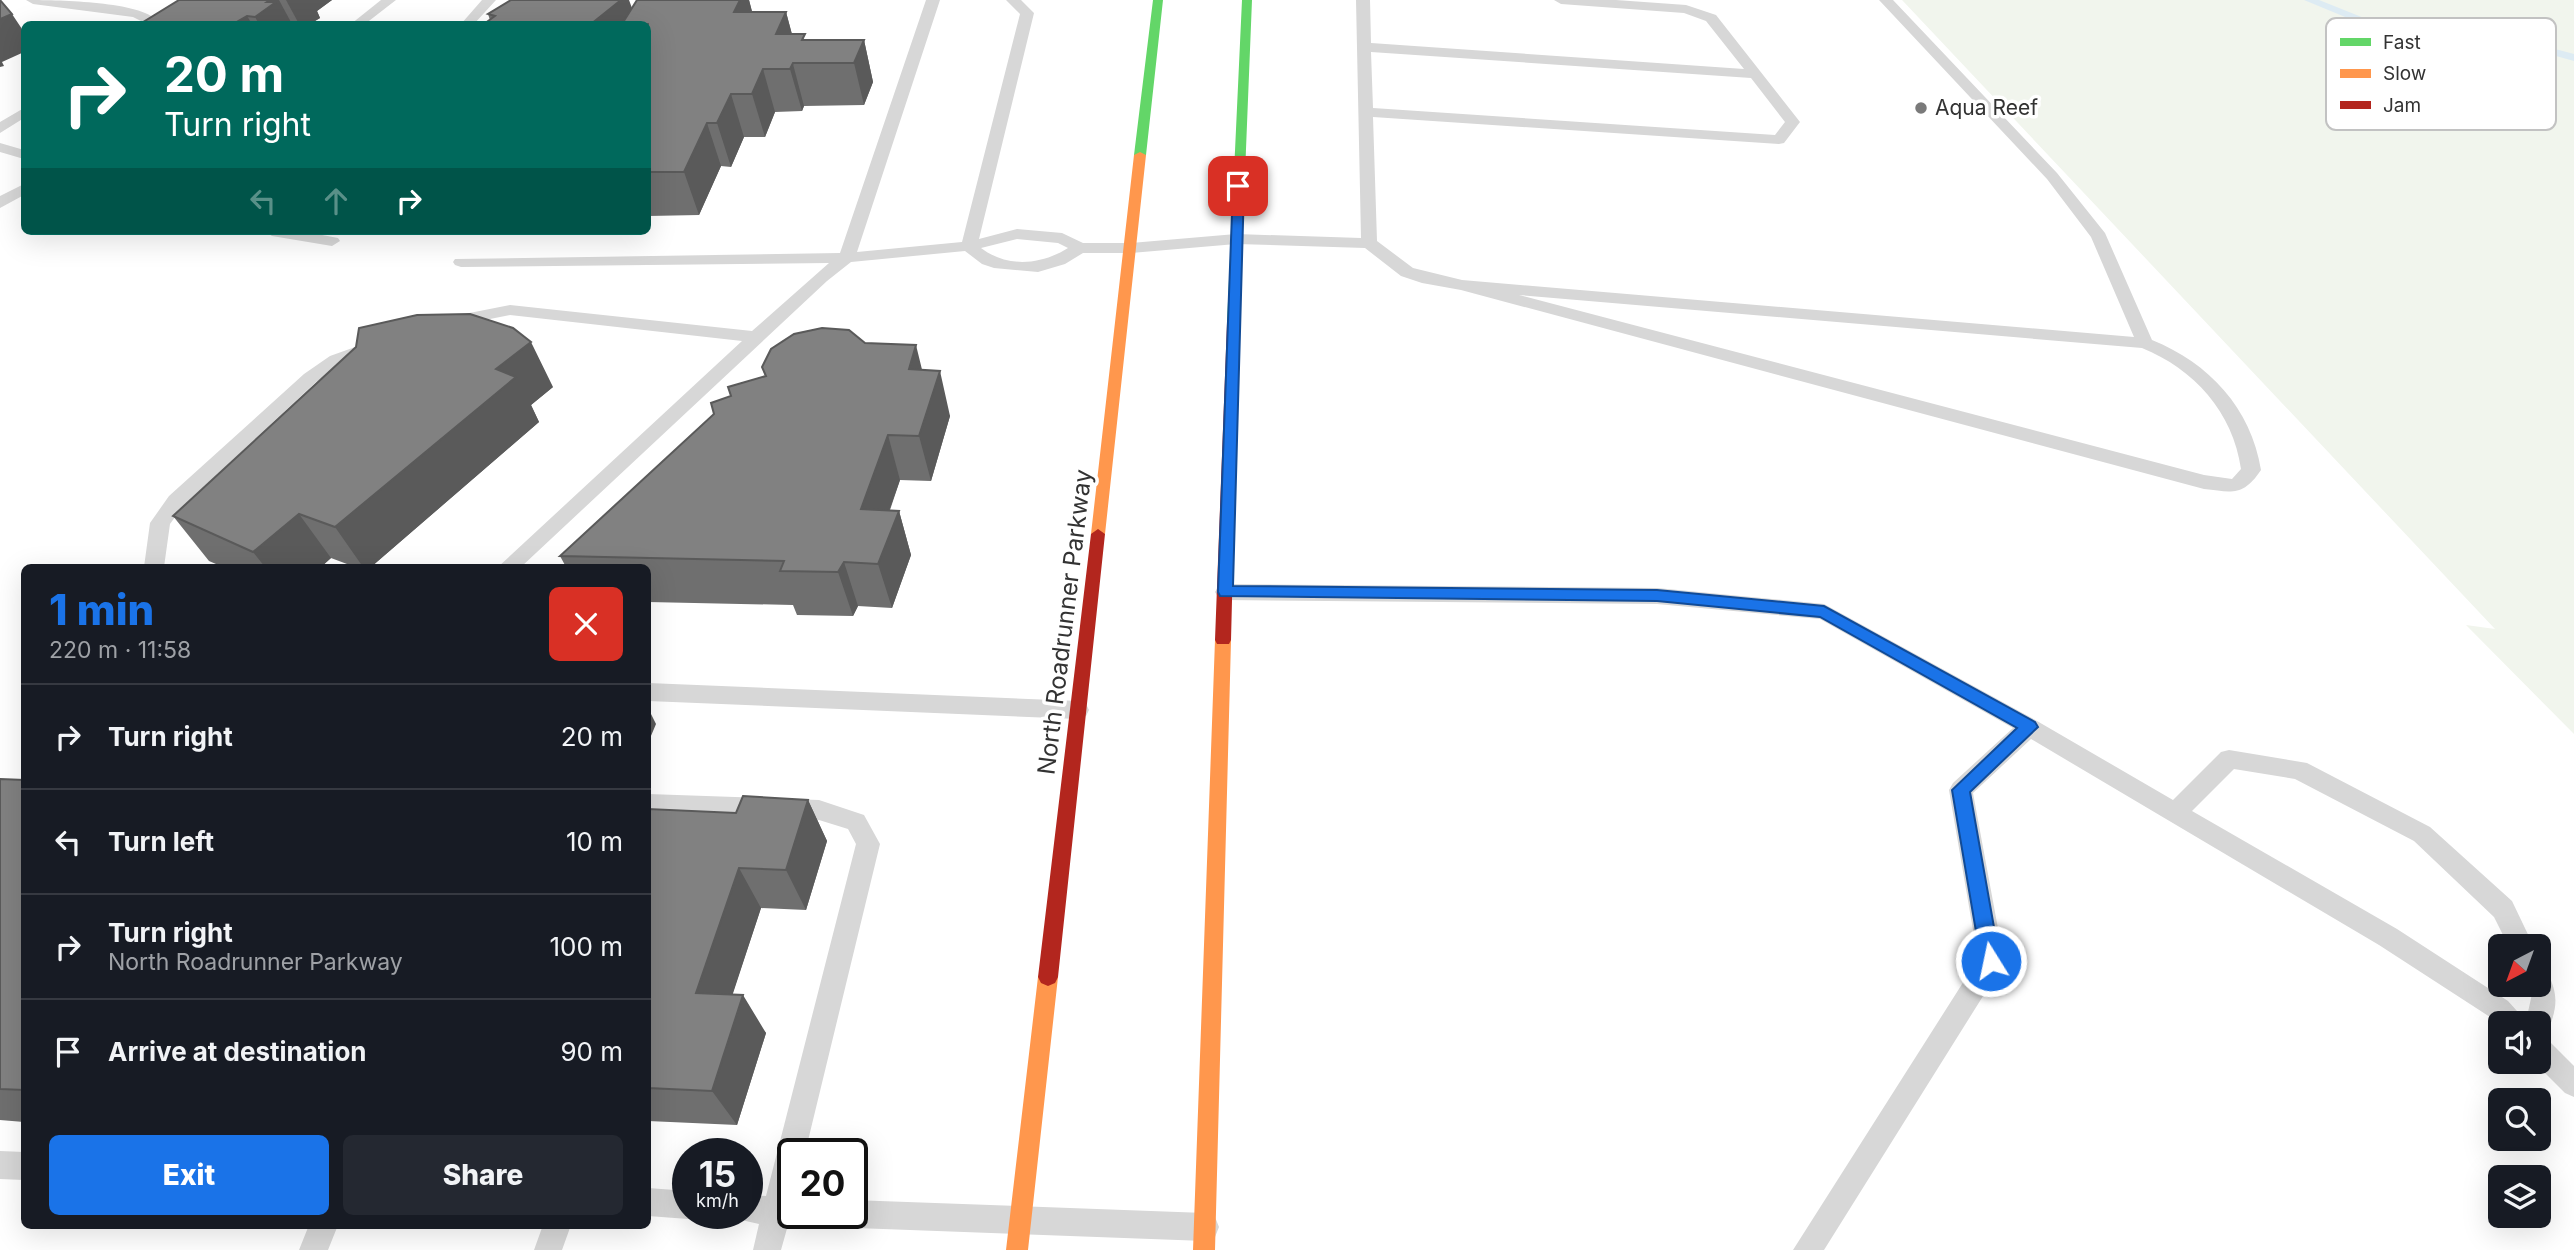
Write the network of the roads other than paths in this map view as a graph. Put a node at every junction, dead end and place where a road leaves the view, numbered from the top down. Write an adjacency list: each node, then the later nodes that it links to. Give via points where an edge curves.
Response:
1 (33, 0): 11 (lane, via 136,13)
2 (389, 0): 12 (lane)
3 (489, 0): 13 (lane)
4 (933, 0): 30 (lane)
5 (1013, 0): 27 (lane, via 1027,13)
6 (1157, 0): 29 (main road, North Roadrunner Parkway)
7 (1247, 0): 24 (main road)
8 (1363, 0): 14 (lane)
9 (1561, 0): 15 (lane, via 1686,9 1711,18)
10 (1885, 0): 36 (lane, via 2052,176 2099,236)
11 (148, 21)
12 (361, 21)
13 (470, 21)
14 (1364, 47): 15 (lane); 16 (lane)
15 (1757, 74): 16 (lane, via 1793,122 1779,139)
16 (1366, 112): 26 (lane)
17 (21, 114): 18 (lane)
18 (0, 129)
19 (0, 147): 20 (lane)
20 (21, 154)
21 (21, 191): 22 (lane)
22 (0, 203)
23 (296, 235): 25 (lane)
24 (1236, 239): 26 (lane); 29 (lane); 39 (main road)
25 (332, 241)
26 (1369, 243): 32 (lane, via 1407,272)
27 (969, 246): 28 (lane, via 1017,234 1062,238); 28 (lane, via 988,261 1019,267 1059,261); 30 (lane)
28 (1080, 248): 29 (lane)
29 (1131, 248): 41 (main road, North Roadrunner Parkway)
30 (847, 258): 31 (lane); 34 (lane)
31 (461, 262)
32 (1462, 285): 36 (lane); 36 (lane, via 2190,479 2235,486 2251,470 2249,450 2218,394 2178,357)
33 (437, 326): 34 (lane, via 510,310)
34 (757, 337): 38 (lane)
35 (389, 341): 37 (lane, via 337,360 310,378 176,501 160,523)
36 (2145, 343)
37 (154, 564)
38 (511, 564)
39 (1225, 592): 42 (lane, via 1657,596 1824,612); 59 (main road)
40 (651, 692): 41 (lane)
41 (1077, 710): 55 (main road, North Roadrunner Parkway)
42 (2029, 727): 44 (lane); 64 (lane, via 1961,790 1991,961)
43 (651, 804): 49 (lane, via 819,810 856,822 868,844)
44 (2175, 813): 45 (lane, via 2229,759 2299,770 2422,834 2503,909); 46 (lane, via 2388,937)
45 (2516, 934)
46 (2501, 1011)
47 (2551, 1061): 48 (lane)
48 (2574, 1084)
49 (802, 1138)
50 (0, 1165): 51 (lane)
51 (21, 1166)
52 (651, 1202): 53 (lane)
53 (672, 1204)
54 (868, 1214): 55 (lane)
55 (1021, 1219): 59 (lane); 63 (main road, North Roadrunner Parkway)
56 (777, 1228): 62 (lane)
57 (322, 1229): 60 (lane)
58 (556, 1229): 61 (lane)
59 (1204, 1239)
60 (313, 1250)
61 (548, 1250)
62 (767, 1250)
63 (1017, 1250)
64 (1807, 1250)

